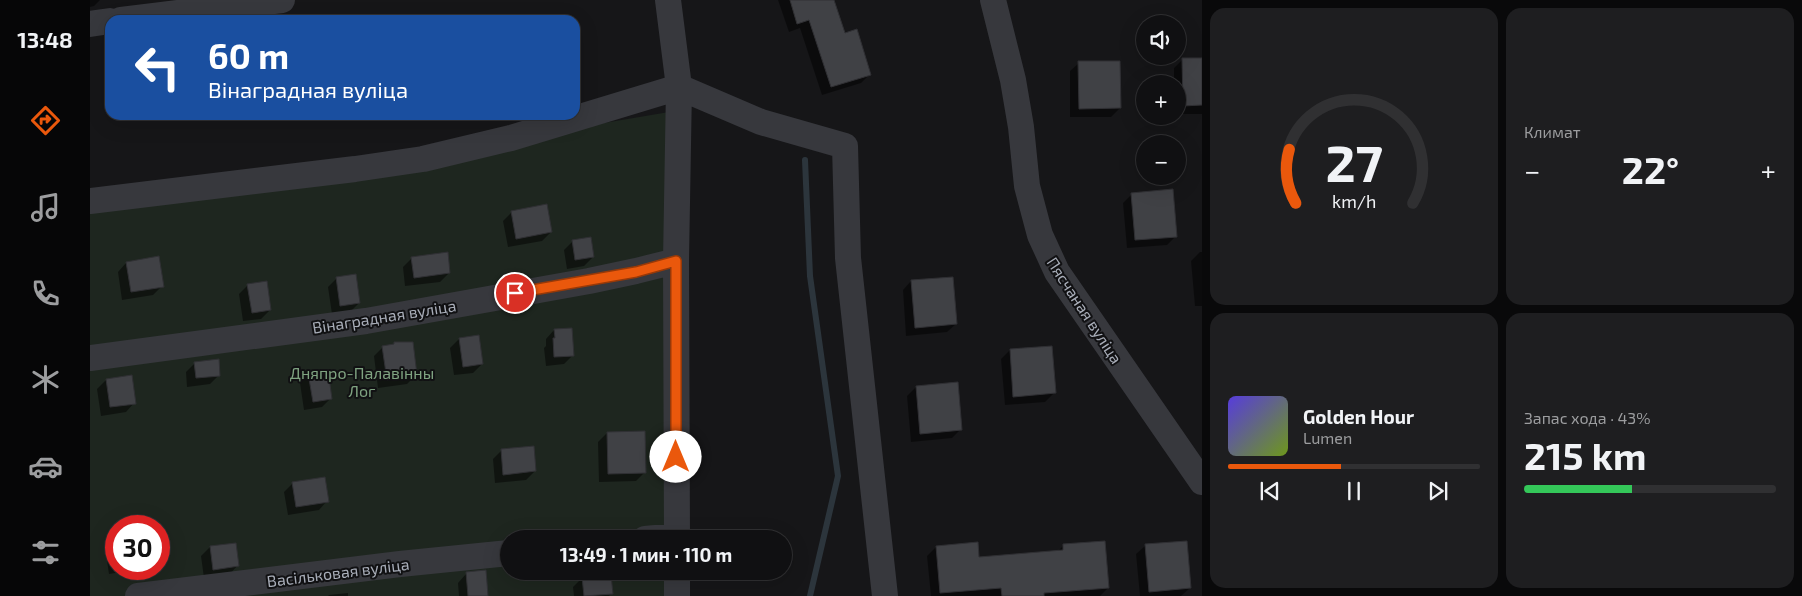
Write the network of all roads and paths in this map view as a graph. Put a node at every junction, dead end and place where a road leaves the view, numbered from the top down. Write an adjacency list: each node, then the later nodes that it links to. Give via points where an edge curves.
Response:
1 (282, 0): 4 (street)
2 (668, 0): 7 (street)
3 (993, 0): 13 (street, Пясчаная вуліца, via 1013,80 1027,186 1040,235 1057,272)
4 (161, 15)
5 (105, 22): 6 (street)
6 (90, 24)
7 (679, 87): 8 (street); 11 (street); 19 (street, via 761,122 845,146 848,258)
8 (580, 117)
9 (570, 120): 10 (street, via 423,159)
10 (90, 201)
11 (676, 261): 12 (street, Вінаградная вуліца, via 608,277 366,321); 14 (street)
12 (90, 358)
13 (1200, 477)
14 (677, 530)
15 (500, 554): 17 (street, Васільковая вуліца)
16 (677, 580): 18 (street)
17 (138, 596)
18 (677, 596)
19 (886, 596)

